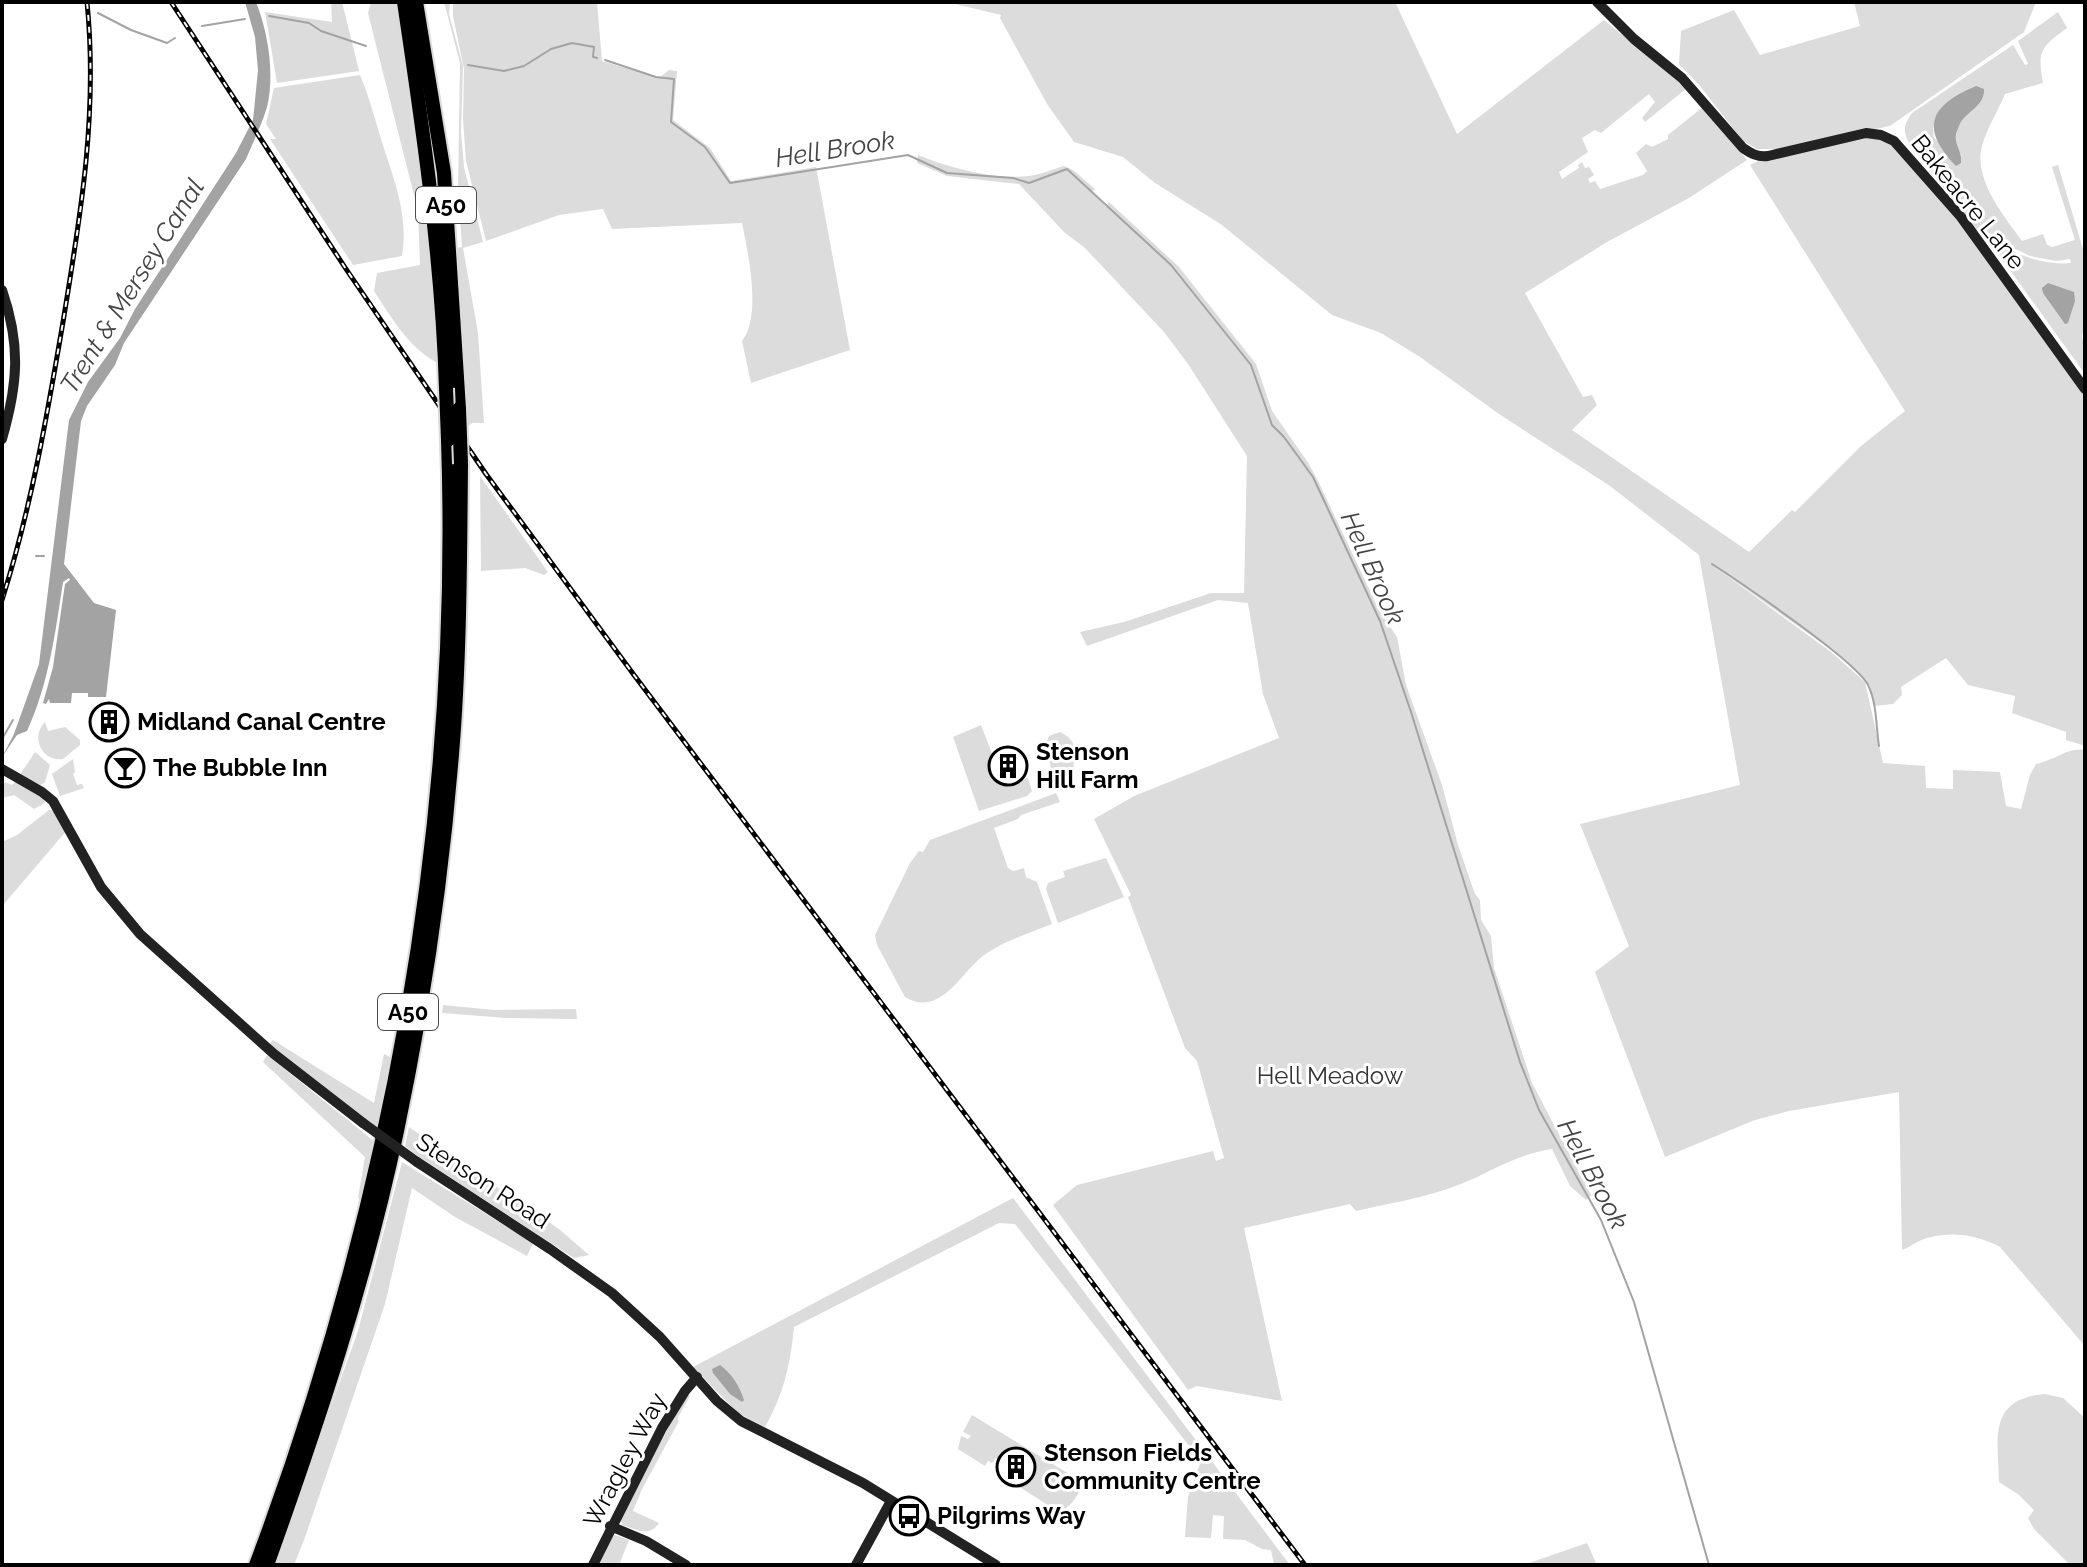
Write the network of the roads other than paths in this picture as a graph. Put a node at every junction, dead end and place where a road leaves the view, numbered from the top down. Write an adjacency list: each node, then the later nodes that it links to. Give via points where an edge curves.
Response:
1 (404, 2): 11 (highway, A50, bridge, via 429,175 446,388 443,725 429,869 386,1126 357,1251)
2 (416, 2): 12 (highway, A50, bridge, via 444,173 459,409 459,613 452,753 439,876 397,1132 314,1437)
3 (1597, 2): 5 (street, Bakeacre Lane, via 1682,78 1751,154 1768,156 1866,133 1894,141 1961,217)
4 (2, 290): 6 (street, via 14,338 16,377)
5 (2085, 389)
6 (2, 439)
7 (2, 769): 8 (street, Stenson Road, bridge, via 53,801 118,910 274,1054 417,1162 612,1293)
8 (697, 1377): 9 (street, Stenson Road, via 741,1421); 10 (street, Wragley Way, via 662,1428)
9 (891, 1501): 15 (street); 16 (street, Stenson Road)
10 (610, 1526): 13 (street, Wragley Way); 14 (street)
11 (256, 1565)
12 (267, 1565)
13 (593, 1565)
14 (686, 1565)
15 (856, 1565)
16 (996, 1565)

